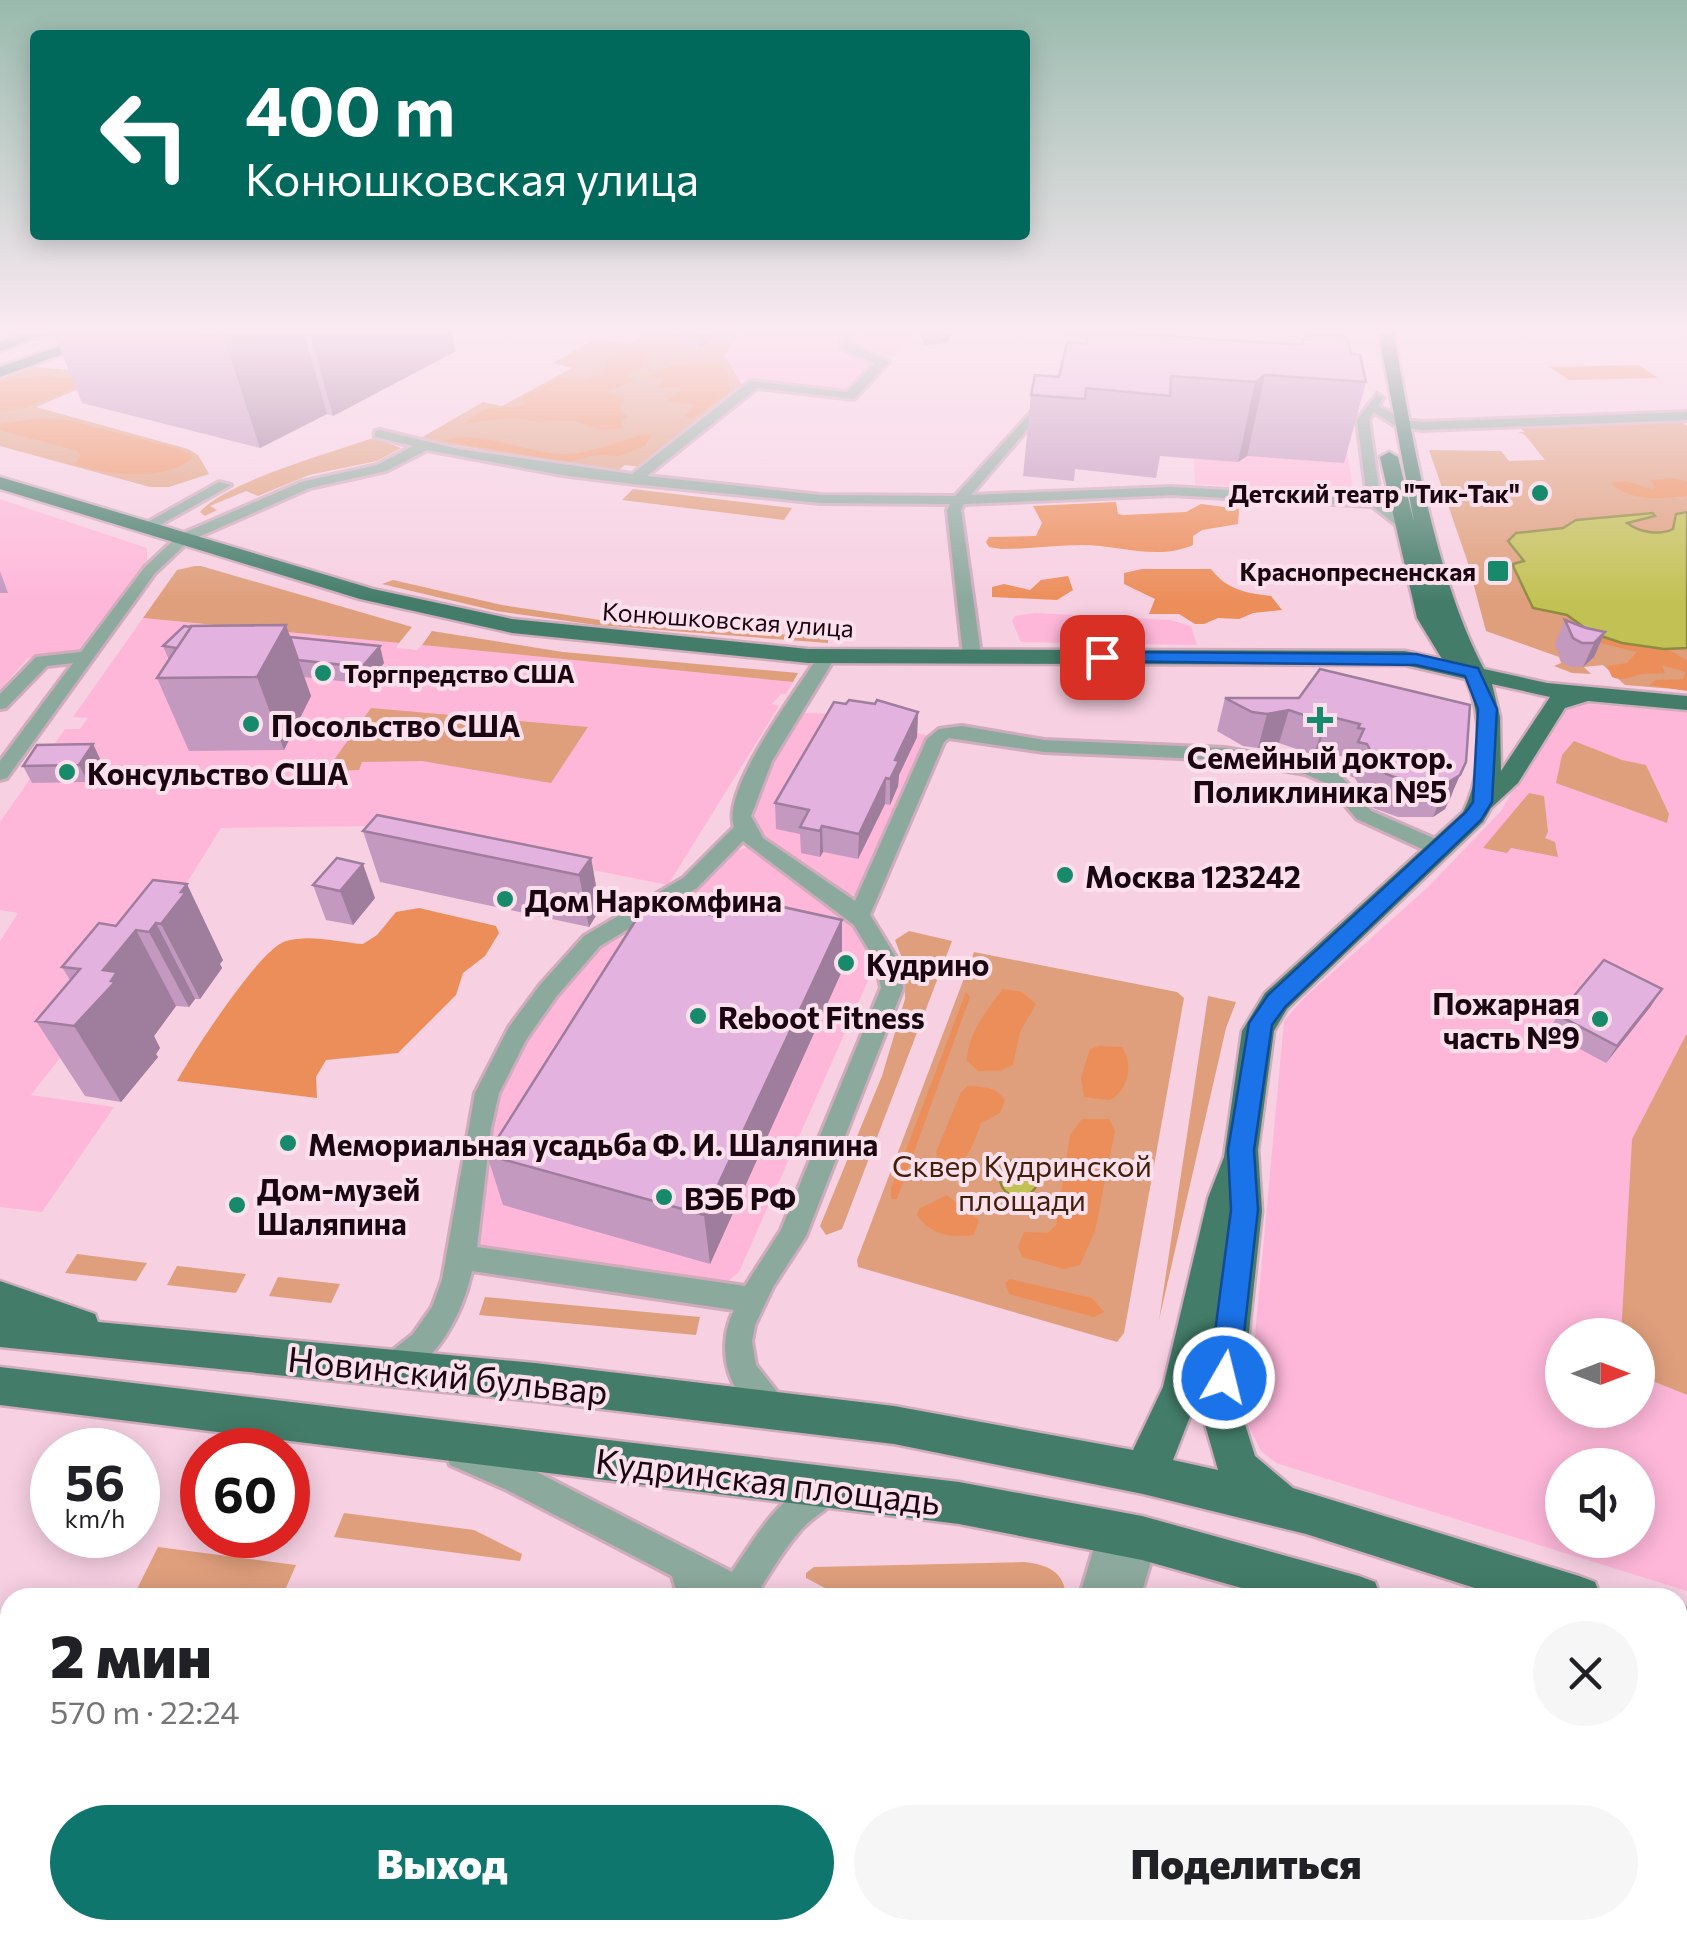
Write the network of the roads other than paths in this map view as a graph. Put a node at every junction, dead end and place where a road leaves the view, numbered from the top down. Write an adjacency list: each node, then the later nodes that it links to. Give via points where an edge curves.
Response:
1 (709, 419): 11 (street)
2 (1029, 419): 14 (street)
3 (1364, 419): 15 (street)
4 (1382, 419): 17 (main road)
5 (1398, 419): 8 (street)
6 (1401, 419): 8 (main road)
7 (1564, 419): 8 (street)
8 (1402, 424): 24 (main road, via 1452,624)
9 (380, 434): 10 (street)
10 (424, 446): 11 (street); 18 (street, via 382,468 338,476)
11 (634, 480): 14 (street, via 838,500)
12 (0, 483): 16 (main road, Конюшковская улица)
13 (224, 485): 16 (street)
14 (958, 500): 15 (street, via 1171,491); 20 (street, via 954,516)
15 (1375, 502): 17 (street)
16 (146, 527): 18 (main road, Конюшковская улица)
17 (1404, 528): 19 (main road)
18 (184, 538): 21 (street, via 150,570); 22 (main road, Конюшковская улица, via 368,594 512,626)
19 (1428, 618): 23 (main road, via 1414,645); 24 (main road, via 1449,654)
20 (972, 655): 22 (main road, Конюшковская улица); 23 (main road, Конюшковская улица)
21 (87, 656): 27 (street, via 42,661); 28 (street)
22 (827, 656): 30 (street, via 748,790)
23 (1368, 657): 24 (main road, Конюшковская улица)
24 (1472, 672): 25 (main road, Конюшковская улица); 29 (main road, via 1488,709)
25 (1589, 694): 26 (main road, Конюшковская улица); 29 (main road, via 1556,703 1509,778)
26 (1687, 703)
27 (0, 704)
28 (0, 774)
29 (1482, 802): 31 (main road)
30 (744, 829): 32 (street); 34 (street, via 690,884 592,942 553,985 488,1092)
31 (1440, 849): 32 (street, via 1364,816 1330,776 1316,770 1235,756 1044,746 945,733 936,739); 33 (main road, via 1265,1014)
32 (859, 916): 36 (street, via 889,959 888,1003 792,1236)
33 (1241, 1150): 43 (main road, via 1172,1418); 45 (main road, via 1244,1210 1224,1378 1225,1434 1248,1480)
34 (461, 1256): 36 (street); 39 (street, via 438,1325 426,1344)
35 (0, 1298): 38 (main road)
36 (752, 1300): 41 (street, via 737,1355 758,1396)
37 (0, 1330): 38 (main road, Новинский бульвар)
38 (142, 1344): 39 (main road, Новинский бульвар)
39 (394, 1367): 41 (main road, Новинский бульвар)
40 (0, 1386): 42 (main road, Новинский бульвар)
41 (778, 1410): 43 (main road, Новинский бульвар, via 894,1425)
42 (421, 1437): 44 (main road, Кудринская площадь); 47 (street)
43 (1142, 1473): 45 (main road)
44 (832, 1488): 46 (main road, Кудринская площадь, via 959,1503); 50 (street, via 795,1509)
45 (1306, 1513): 54 (main road)
46 (1128, 1535): 51 (street); 52 (street); 53 (main road, Кудринская площадь)
47 (682, 1562): 48 (street); 49 (street)
48 (694, 1588)
49 (726, 1588)
50 (745, 1588)
51 (1101, 1588)
52 (1123, 1588)
53 (1322, 1588)
54 (1547, 1588)

